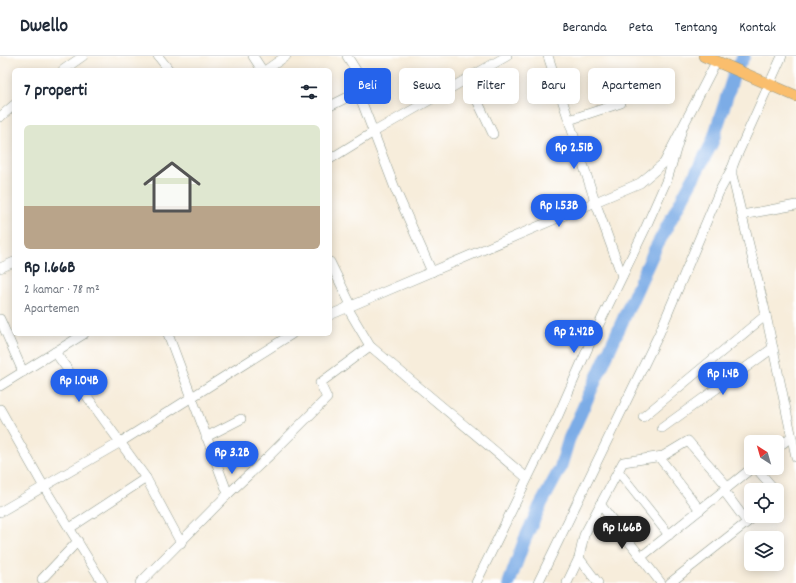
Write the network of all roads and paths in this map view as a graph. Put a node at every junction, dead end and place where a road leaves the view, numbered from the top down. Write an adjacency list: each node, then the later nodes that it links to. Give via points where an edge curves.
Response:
1 (83, 56): 11 (street)
2 (158, 56): 12 (street)
3 (253, 56): 13 (street)
4 (286, 56): 14 (street)
5 (347, 56): 15 (street)
6 (507, 56): 16 (street)
7 (548, 56): 27 (street)
8 (704, 56): 10 (main road)
9 (782, 56): 18 (street)
10 (720, 61): 18 (main road); 28 (street)
11 (66, 68)
12 (167, 68)
13 (261, 68)
14 (269, 68)
15 (355, 68)
16 (486, 68)
17 (463, 81): 29 (street)
18 (768, 83): 19 (main road); 32 (street)
19 (796, 96)
20 (344, 99): 24 (street)
21 (362, 104): 29 (street)
22 (479, 104): 30 (street)
23 (618, 104): 27 (street)
24 (332, 105)
25 (12, 107): 26 (street)
26 (0, 117)
27 (569, 120): 33 (street)
28 (682, 129): 33 (street, via 664,163 654,172 640,183); 40 (street, via 668,177)
29 (372, 133): 31 (street); 39 (street)
30 (493, 134)
31 (332, 158)
32 (732, 168): 35 (street); 88 (street, via 718,192 659,334)
33 (595, 201): 39 (street); 40 (street)
34 (796, 205): 35 (street)
35 (742, 215): 43 (street)
36 (12, 263): 38 (street)
37 (332, 267): 41 (street)
38 (0, 268)
39 (432, 272): 41 (street)
40 (622, 276): 68 (street)
41 (349, 306): 42 (street); 48 (street)
42 (332, 314)
43 (766, 315): 49 (street); 55 (street)
44 (0, 319): 51 (street)
45 (81, 336): 50 (street)
46 (169, 336): 53 (street)
47 (289, 336): 53 (street)
48 (370, 346): 68 (street); 72 (street, via 320,383 327,398)
49 (773, 348): 57 (street); 59 (street)
50 (56, 352): 51 (street); 61 (street)
51 (23, 372): 52 (street)
52 (0, 386)
53 (191, 398): 58 (street); 61 (street)
54 (0, 409): 70 (street)
55 (643, 417)
56 (241, 419): 58 (street)
57 (662, 428)
58 (206, 437): 72 (street)
59 (791, 437): 60 (street); 63 (street)
60 (784, 442)
61 (119, 443): 67 (street); 70 (street)
62 (659, 457): 64 (street, via 629,460 623,462); 71 (street, via 689,441); 74 (street)
63 (796, 457)
64 (618, 470): 73 (street); 79 (street)
65 (744, 474): 71 (street)
66 (762, 475): 69 (street)
67 (146, 478): 78 (street); 81 (street)
68 (527, 478): 87 (street)
69 (769, 483)
70 (44, 487): 75 (street); 78 (street)
71 (726, 489): 74 (street); 76 (street)
72 (228, 494): 81 (street)
73 (600, 504): 82 (street); 83 (street, via 584,535)
74 (700, 510): 79 (street)
75 (0, 512)
76 (744, 517)
77 (746, 523): 92 (street)
78 (70, 528): 80 (street)
79 (669, 535): 82 (street)
80 (78, 541): 84 (street); 85 (street)
81 (181, 543): 86 (street)
82 (641, 557): 91 (street)
83 (579, 558): 89 (street); 90 (street)
84 (42, 579)
85 (103, 583)
86 (140, 583)
87 (476, 583)
88 (538, 583)
89 (567, 583)
90 (598, 583)
91 (661, 583)
92 (670, 583)

